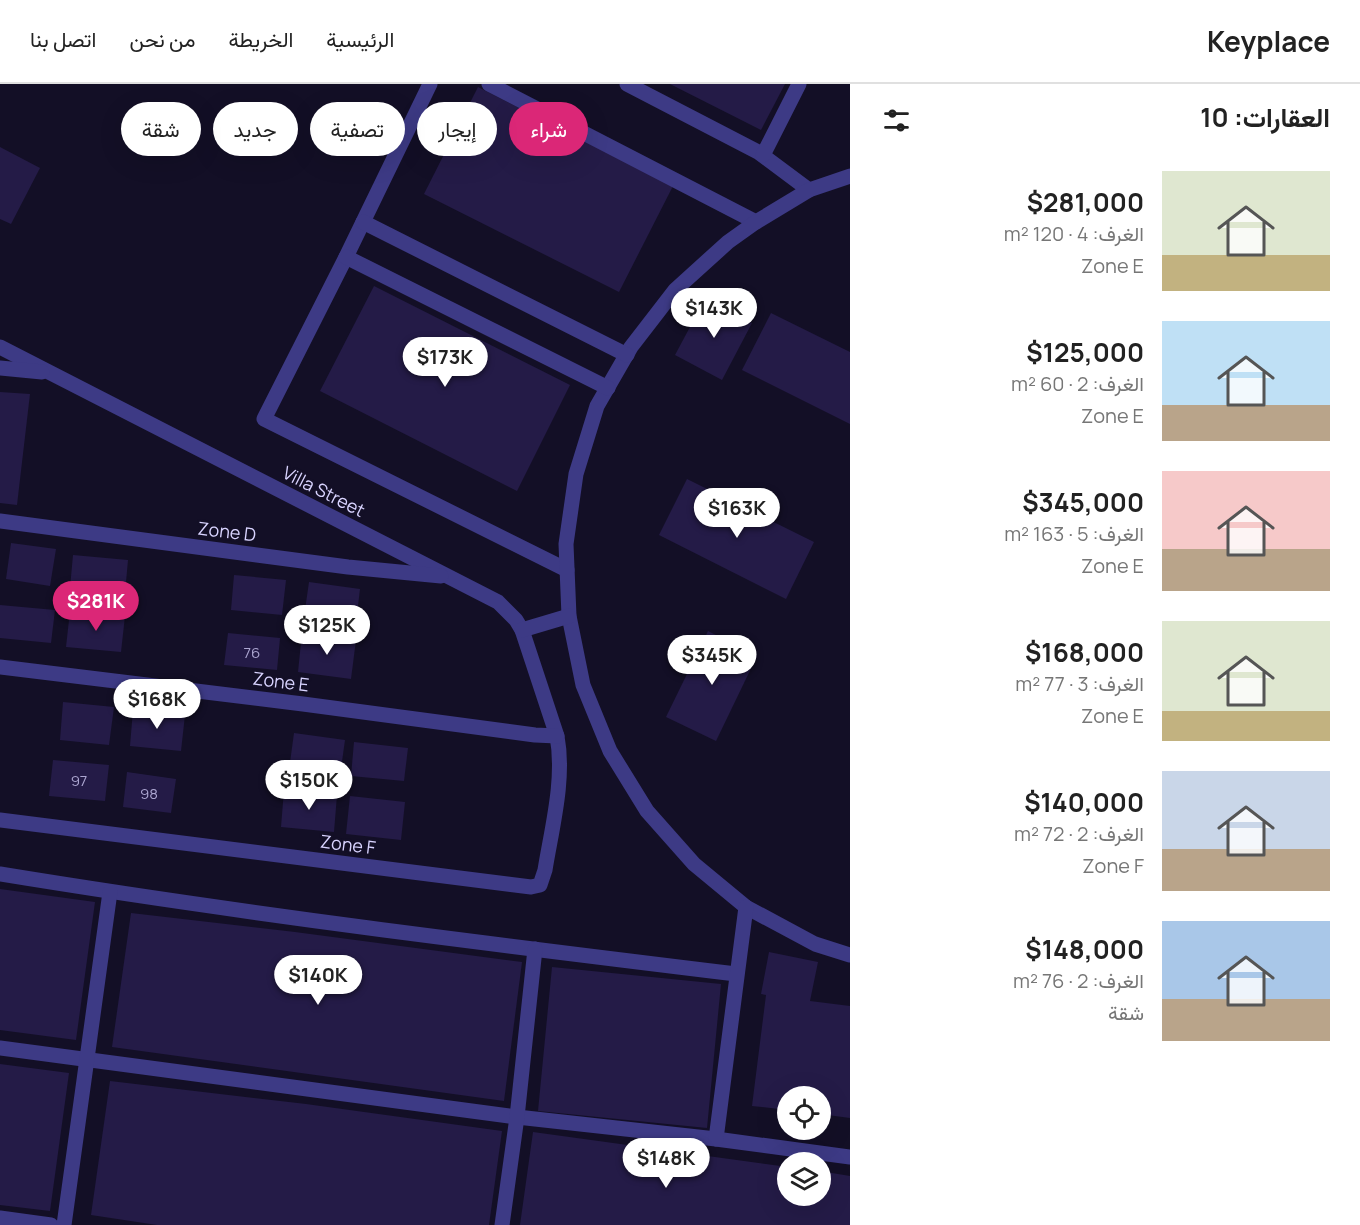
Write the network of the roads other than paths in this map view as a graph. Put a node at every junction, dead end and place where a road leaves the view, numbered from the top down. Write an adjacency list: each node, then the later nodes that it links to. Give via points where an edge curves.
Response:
1 (430, 84): 8 (street)
2 (489, 84): 9 (street)
3 (627, 84): 5 (street)
4 (799, 84): 5 (street)
5 (763, 155): 7 (street)
6 (850, 176): 7 (street)
7 (809, 190): 9 (street)
8 (363, 222): 10 (street); 12 (street)
9 (756, 222): 12 (street, via 675,290)
10 (346, 257): 15 (street); 17 (street, via 264,419)
11 (0, 347): 14 (street, Villa Street)
12 (627, 354): 15 (street)
13 (0, 368): 14 (street)
14 (49, 372): 18 (street, Villa Street)
15 (608, 388): 17 (street, via 597,406 576,474 566,544)
16 (0, 521): 18 (street, Zone D, via 348,567)
17 (567, 570): 19 (street)
18 (449, 576): 20 (street, Villa Street, via 498,602)
19 (569, 616): 20 (street); 26 (street, via 584,685 610,751 647,811 694,864)
20 (522, 630): 22 (street, Villa Street)
21 (0, 667): 22 (street, Zone E)
22 (557, 736): 23 (street, Zone F, via 560,775 545,870 540,885 531,887)
23 (0, 820)
24 (0, 874): 25 (street)
25 (110, 892): 27 (street); 31 (street)
26 (746, 907): 28 (street, via 815,944); 29 (street)
27 (535, 949): 29 (street); 32 (street)
28 (850, 955)
29 (736, 974): 33 (street)
30 (0, 1048): 31 (street)
31 (86, 1059): 32 (street); 37 (street)
32 (517, 1116): 33 (street); 38 (street)
33 (716, 1139): 34 (street)
34 (850, 1157)
35 (0, 1218): 36 (street)
36 (51, 1225)
37 (64, 1225)
38 (502, 1225)

